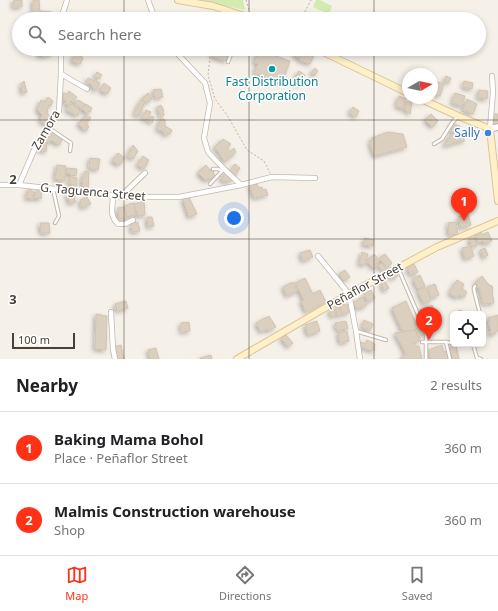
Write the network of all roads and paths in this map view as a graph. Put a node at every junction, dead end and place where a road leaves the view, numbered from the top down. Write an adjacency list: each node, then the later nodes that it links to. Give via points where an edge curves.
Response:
1 (67, 0): 7 (street)
2 (148, 0): 8 (street)
3 (178, 0): 6 (main road)
4 (246, 0): 11 (path)
5 (310, 0): 12 (path)
6 (213, 6): 9 (path); 10 (main road)
7 (64, 12)
8 (152, 12)
9 (213, 12)
10 (231, 12)
11 (248, 12)
12 (304, 12)
13 (61, 56): 19 (street, Zamora)
14 (180, 56): 31 (street, via 205,83 210,103 204,138 208,152)
15 (210, 56): 33 (path, via 208,75 215,99 247,150 264,161)
16 (230, 56): 18 (lane)
17 (331, 56): 22 (main road)
18 (228, 62)
19 (61, 74): 21 (street); 25 (street, Zamora, via 59,111)
20 (492, 76): 27 (street)
21 (87, 89)
22 (402, 90)
23 (432, 104): 24 (main road)
24 (458, 116): 27 (main road); 28 (lane, via 442,139)
25 (48, 127): 29 (lane, via 71,143); 37 (street, Zamora)
26 (498, 127): 27 (street)
27 (490, 129): 42 (main road)
28 (434, 144)
29 (70, 151)
30 (213, 169): 31 (lane)
31 (223, 170): 35 (lane); 38 (street)
32 (145, 173): 41 (street)
33 (272, 177): 34 (street, G. Taguenca Street); 38 (street, G. Taguenca Street)
34 (315, 178)
35 (210, 184)
36 (0, 185): 37 (street, G. Taguenca Street)
37 (18, 185): 39 (street, G. Taguenca Street)
38 (241, 185): 41 (street, G. Taguenca Street, via 179,197)
39 (53, 189): 40 (street, G. Taguenca Street); 45 (lane, via 59,216)
40 (111, 196): 41 (street, G. Taguenca Street); 43 (street, via 114,220 118,224)
41 (120, 197)
42 (498, 201)
43 (133, 220)
44 (498, 221): 47 (main road, Peñaflor Street, via 437,247)
45 (55, 223)
46 (318, 256): 49 (street)
47 (398, 268): 49 (main road, Peñaflor Street); 55 (lane, via 426,333)
48 (475, 286): 50 (lane)
49 (349, 294): 52 (street); 60 (main road, Peñaflor Street)
50 (479, 311)
51 (111, 312): 59 (street, via 112,349)
52 (356, 330): 53 (lane); 61 (street)
53 (386, 340)
54 (422, 342): 55 (lane)
55 (427, 342): 56 (lane); 62 (lane)
56 (446, 342): 57 (lane); 63 (lane)
57 (450, 343)
58 (473, 347): 64 (lane, via 477,358)
59 (115, 359)
60 (237, 359)
61 (360, 359)
62 (426, 359)
63 (450, 359)
64 (481, 359)

